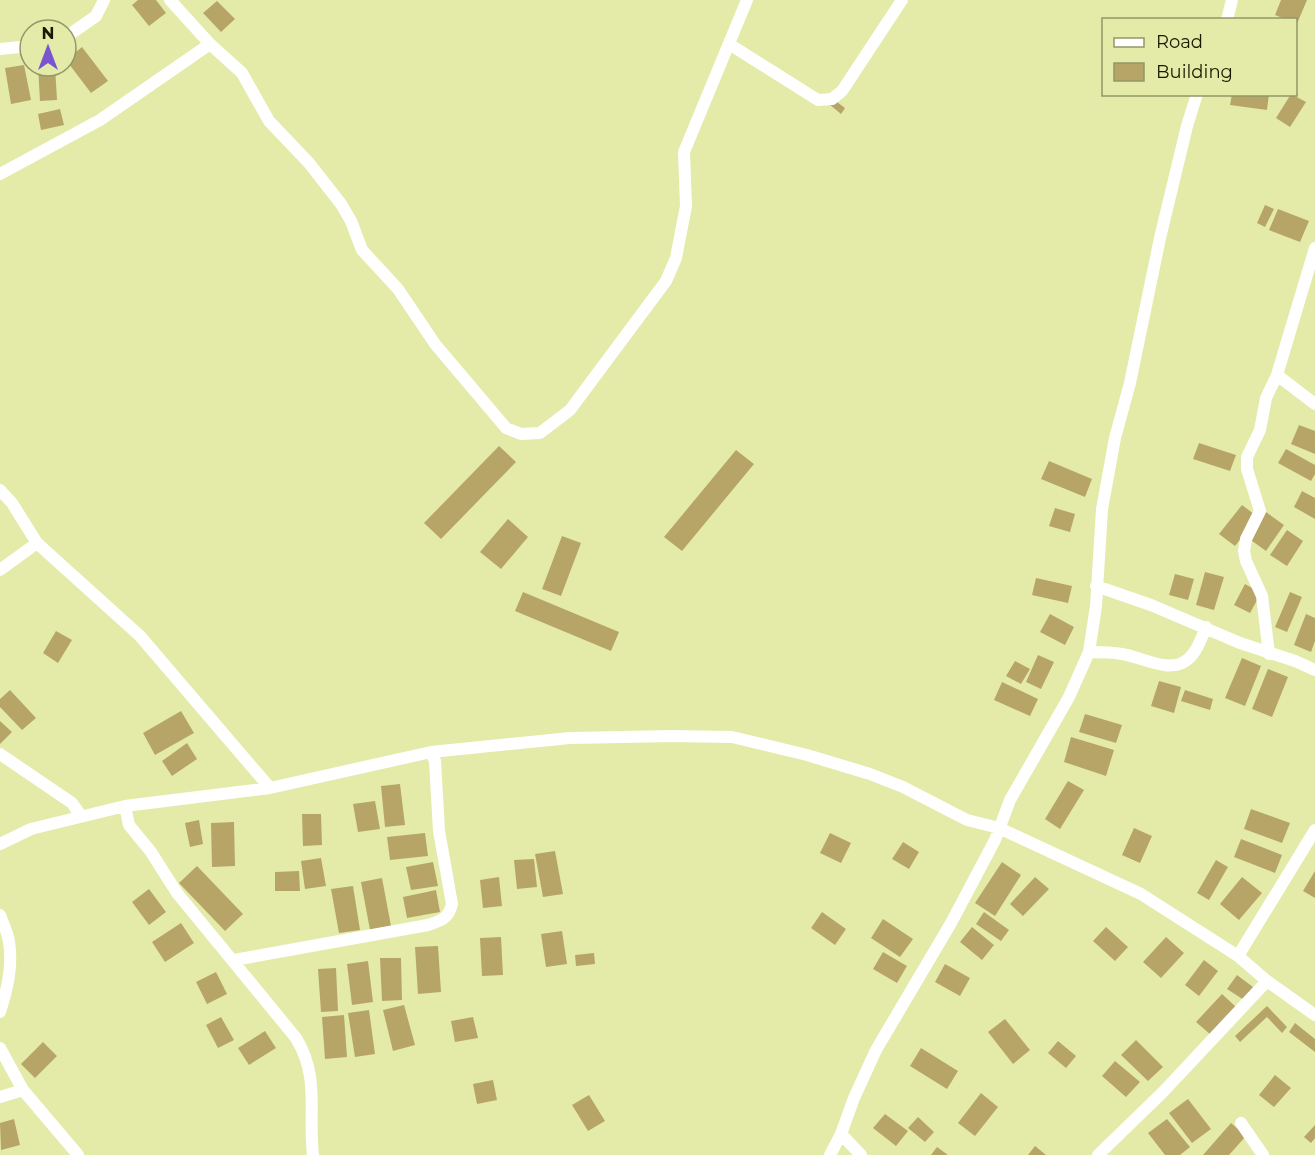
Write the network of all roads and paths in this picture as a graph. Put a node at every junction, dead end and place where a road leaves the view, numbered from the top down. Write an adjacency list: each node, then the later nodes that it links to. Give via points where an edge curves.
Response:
1 (104, 0): 7 (street, via 96,16)
2 (170, 0): 8 (street)
3 (747, 0): 9 (street)
4 (902, 0): 9 (street, via 842,91 832,99 818,100)
5 (1232, 0): 6 (street)
6 (1228, 18)
7 (78, 29)
8 (210, 44): 9 (street, via 242,73 269,121 341,204 362,250 398,289 435,344 506,428 521,434 540,433 570,410 666,281 676,258 686,206 684,152); 13 (street, via 100,120)
9 (729, 44)
10 (18, 47): 11 (street)
11 (0, 49)
12 (1196, 96): 20 (street, via 1115,438 1102,509)
13 (0, 174)
14 (1315, 248): 15 (street)
15 (1277, 375): 16 (street); 23 (street, via 1247,458 1260,511 1244,551 1262,596)
16 (1315, 404)
17 (0, 490): 18 (street)
18 (38, 543): 19 (street); 27 (street, via 140,636)
19 (0, 570)
20 (1096, 586): 21 (street); 22 (street)
21 (1206, 627): 22 (street, via 1196,650 1175,666 1121,654); 23 (street)
22 (1089, 652): 30 (street)
23 (1269, 654): 24 (street)
24 (1315, 670)
25 (431, 752): 27 (street); 30 (street, via 570,738 732,737 832,762 903,787 967,820); 35 (street, via 452,904 445,918 428,925)
26 (0, 754): 29 (street, via 72,803)
27 (270, 788): 28 (street)
28 (125, 806): 29 (street); 35 (street, via 129,825 177,893)
29 (81, 816): 32 (street, via 31,829)
30 (999, 828): 34 (street, via 1141,894); 43 (street, via 951,923 876,1050)
31 (1315, 830): 34 (street)
32 (0, 844)
33 (0, 915): 37 (street, via 9,942 9,964 8,987)
34 (1238, 956): 36 (street)
35 (234, 960): 45 (street, via 304,1051 311,1075)
36 (1267, 981): 38 (street); 48 (street)
37 (0, 1012)
38 (1315, 1015)
39 (0, 1048): 40 (street)
40 (23, 1090): 41 (street); 44 (street)
41 (0, 1097)
42 (1241, 1123): 49 (street)
43 (841, 1134): 46 (street); 47 (street)
44 (78, 1155)
45 (314, 1155)
46 (830, 1155)
47 (861, 1155)
48 (1098, 1155)
49 (1263, 1155)

